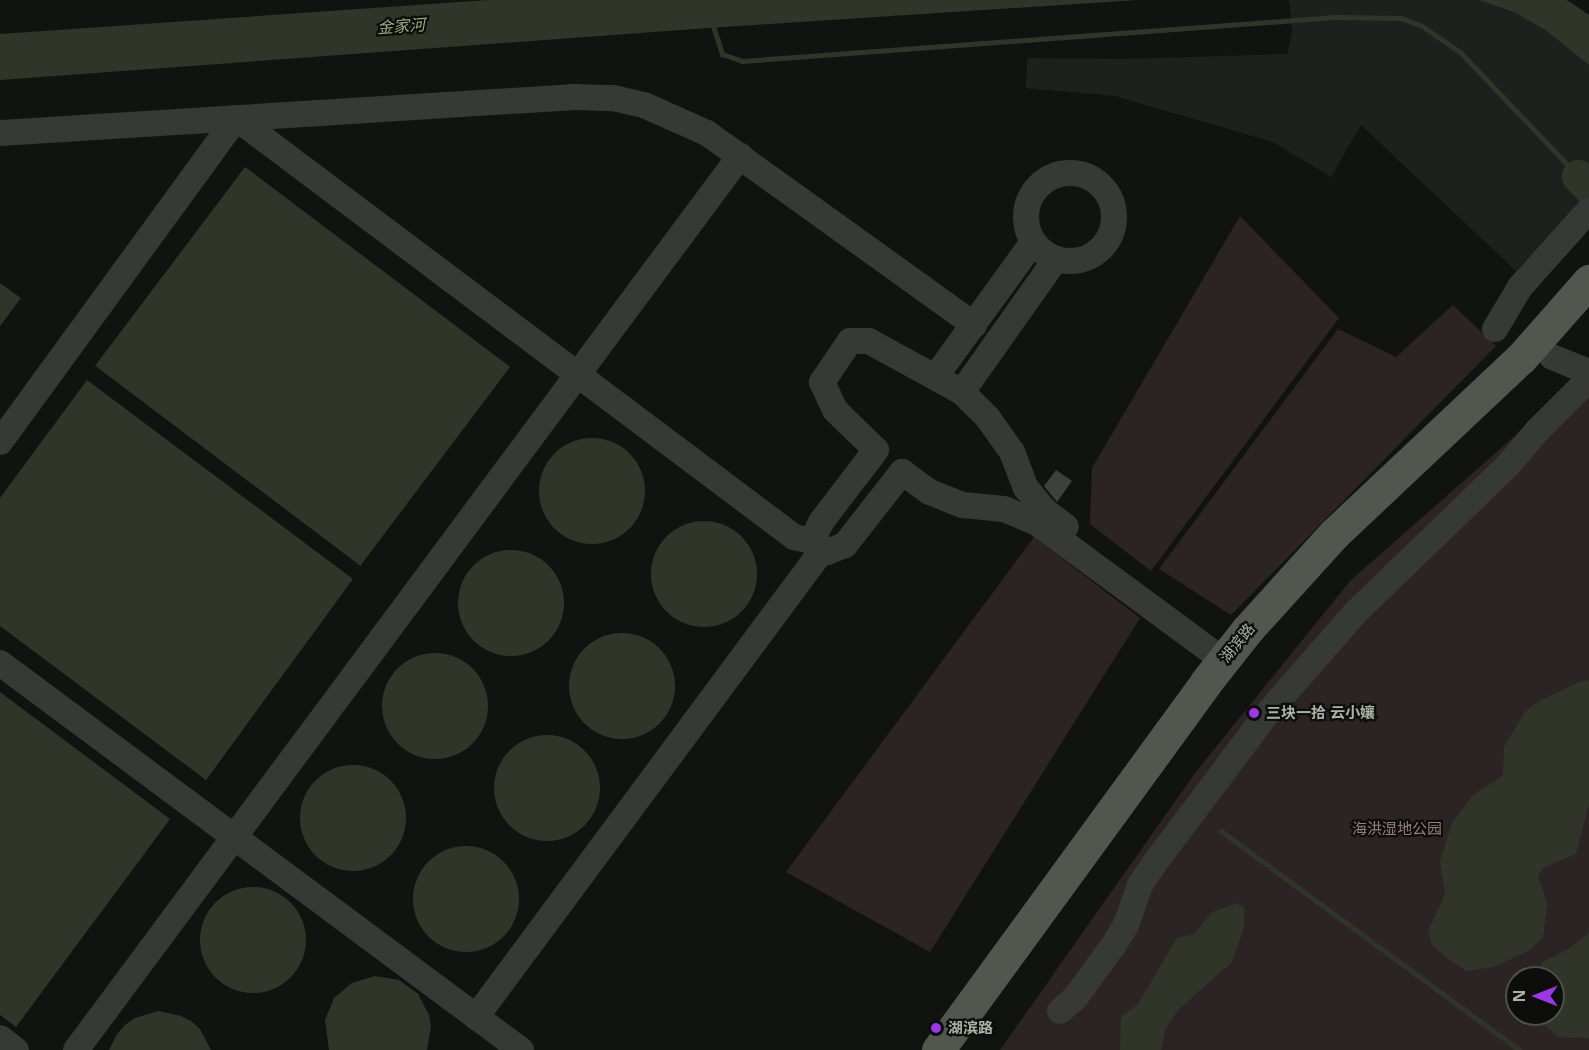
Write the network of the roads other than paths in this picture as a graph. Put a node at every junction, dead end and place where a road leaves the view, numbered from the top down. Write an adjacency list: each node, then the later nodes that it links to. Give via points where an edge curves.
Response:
1 (236, 118): 2 (lane); 3 (lane, via 575,97 613,98 675,117); 13 (lane); 17 (lane)
2 (0, 132)
3 (740, 156): 9 (lane); 13 (lane)
4 (1577, 215): 10 (lane, via 1520,286)
5 (1033, 242): 6 (lane); 6 (lane, via 1026,215 1036,188 1060,174 1089,176 1110,197 1114,226 1098,252 1071,262); 9 (lane)
6 (1056, 259): 16 (lane)
7 (1589, 281): 21 (main road, 湖滨路, via 1521,358 1334,534)
8 (1589, 315): 11 (main road, 湖滨路)
9 (974, 325): 14 (lane)
10 (1495, 329)
11 (1552, 357): 12 (lane); 31 (main road, 湖滨路, via 1323,574 1236,672)
12 (1589, 372)
13 (577, 374): 20 (lane, via 794,537); 23 (lane)
14 (936, 376): 16 (lane); 18 (lane, via 869,340 850,341 822,382 835,410)
15 (1589, 379): 24 (lane, via 1508,465 1356,612 1265,716 1149,871 1115,943 1075,998)
16 (962, 392): 21 (lane, via 988,418 1006,444 1026,488 1045,512)
17 (0, 442)
18 (876, 450): 19 (lane); 20 (lane, via 821,522)
19 (902, 472): 20 (lane, via 845,545 827,552); 21 (lane, via 930,492 963,505 1004,509 1037,523)
20 (818, 545): 25 (lane)
21 (1228, 653): 30 (main road, 湖滨路)
22 (0, 663): 23 (lane)
23 (234, 837): 25 (lane); 28 (lane)
24 (1060, 1011)
25 (476, 1017): 29 (lane)
26 (0, 1038): 27 (lane)
27 (16, 1050)
28 (76, 1050)
29 (521, 1050)
30 (938, 1050)
31 (960, 1050)

